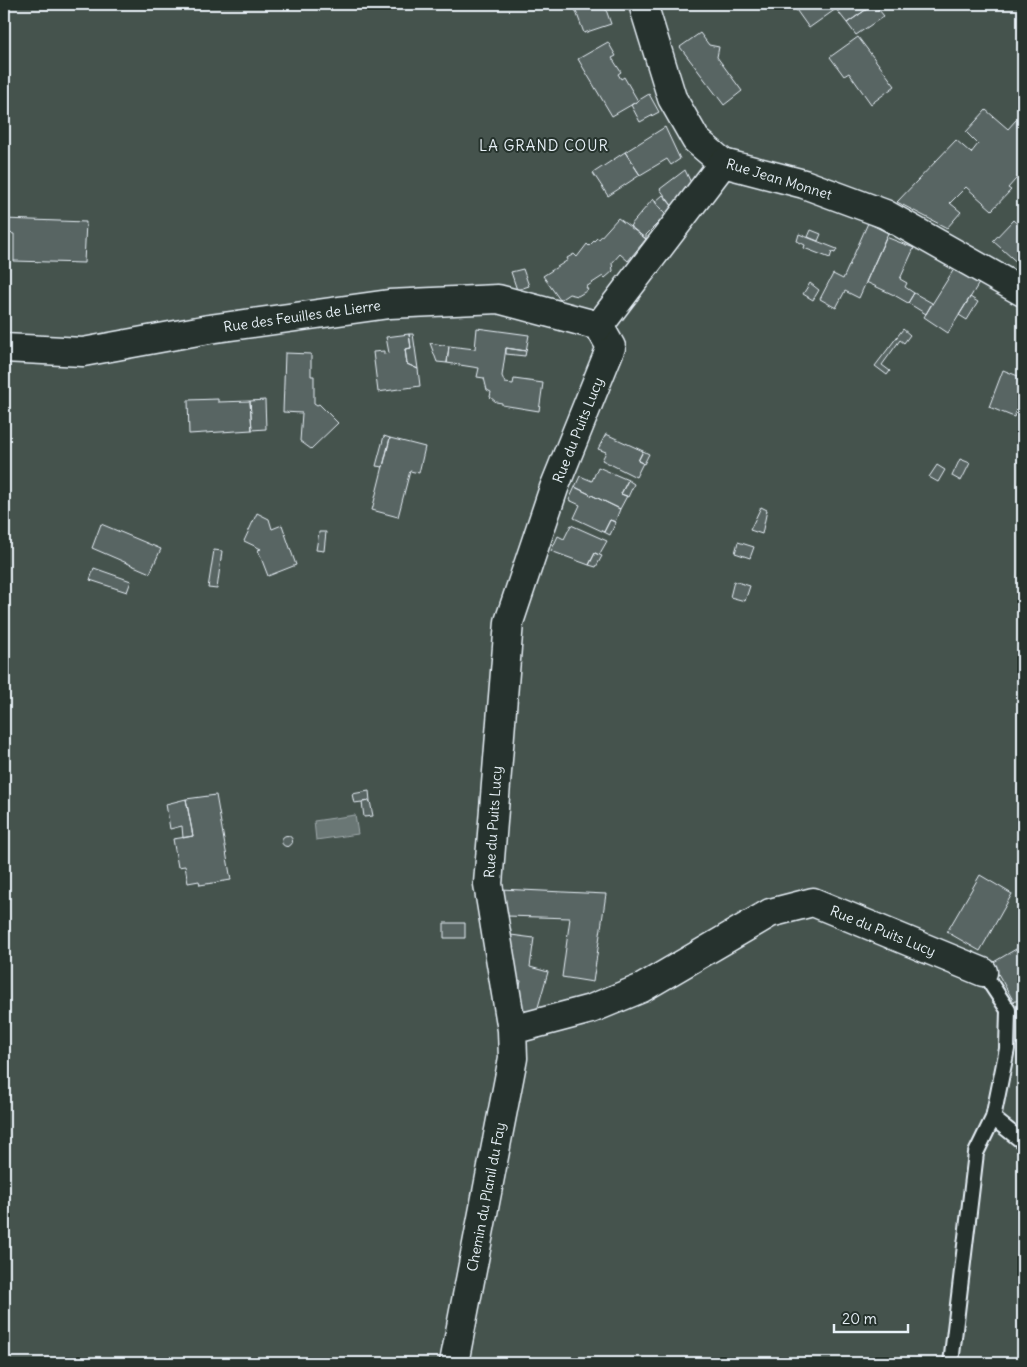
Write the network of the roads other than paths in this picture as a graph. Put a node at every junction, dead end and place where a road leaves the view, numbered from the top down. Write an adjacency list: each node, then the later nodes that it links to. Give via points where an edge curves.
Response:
1 (643, 4): 2 (street, Rue Jean Monnet, via 672,98 696,140)
2 (723, 164): 3 (street, Rue Jean Monnet, via 804,184 885,214); 4 (street)
3 (1023, 292)
4 (599, 326): 5 (street, Rue des Feuilles de Lierre, via 498,300 389,304 84,352); 7 (street, Rue du Puits Lucy, via 611,346 554,488 509,622 488,884)
5 (4, 348)
6 (983, 972): 7 (street, Rue du Puits Lucy, via 813,902 770,913 642,988 591,1009); 8 (lane, via 1008,1010 1007,1049)
7 (512, 1030): 10 (street, Chemin du Planil du Fay, via 513,1058)
8 (992, 1118): 9 (lane); 11 (lane, via 976,1153)
9 (1023, 1142)
10 (454, 1363)
11 (951, 1363)

